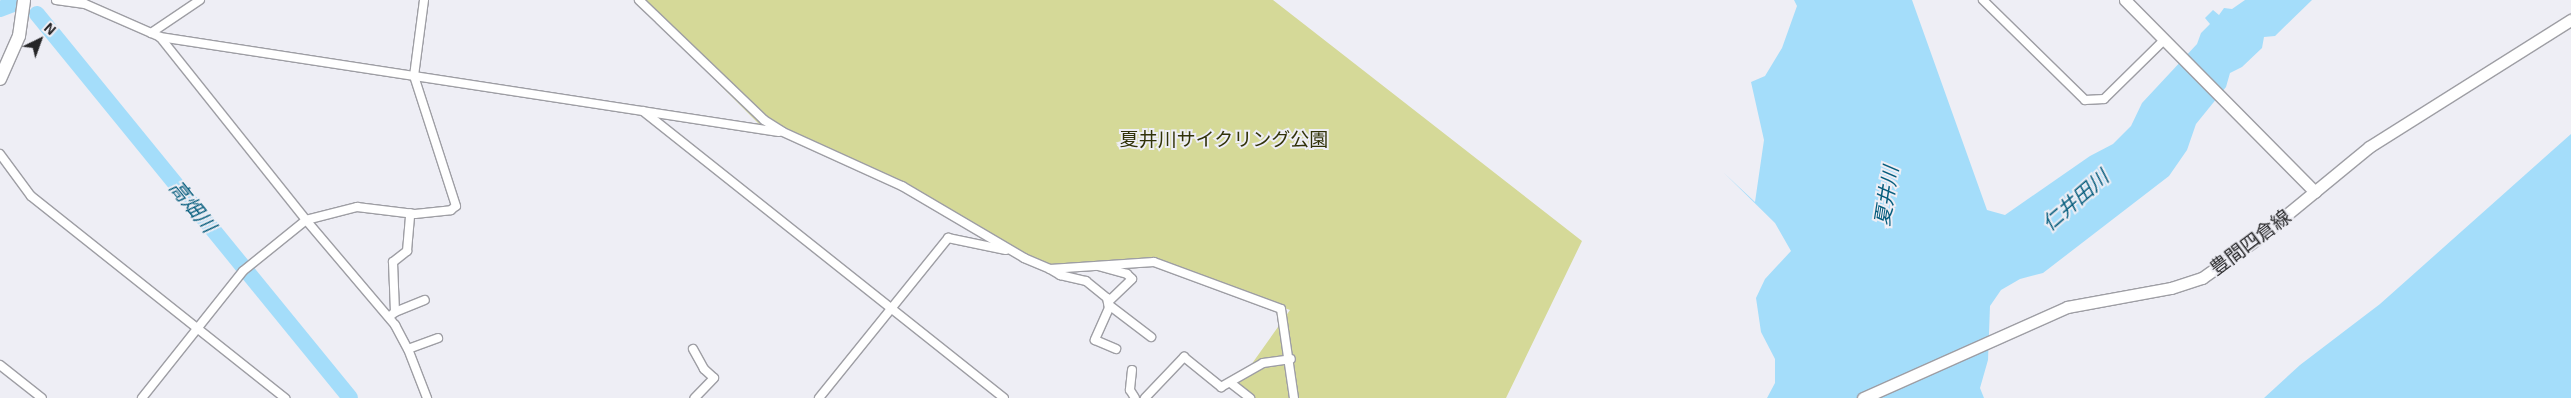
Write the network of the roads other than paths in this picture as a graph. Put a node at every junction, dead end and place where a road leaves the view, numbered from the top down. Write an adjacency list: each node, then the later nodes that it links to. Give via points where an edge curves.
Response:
1 (24, 0): 13 (main road, via 19,36)
2 (56, 0): 9 (street, via 85,4)
3 (200, 0): 9 (street)
4 (424, 0): 12 (street)
5 (639, 0): 15 (street, via 751,110)
6 (1983, 0): 11 (street, via 2085,100 2104,99)
7 (2125, 0): 11 (main road)
8 (2571, 20): 17 (main road, 豊間四倉線, via 2385,136)
9 (151, 33): 10 (street)
10 (160, 37): 12 (street); 19 (street)
11 (2164, 40): 17 (main road)
12 (414, 76): 14 (street); 18 (street, via 456,206 451,210)
13 (0, 78)
14 (641, 110): 15 (street); 25 (street)
15 (783, 132): 20 (street, via 902,186)
16 (0, 154): 27 (street, via 30,196)
17 (2315, 192): 48 (main road, 豊間四倉線, via 2222,266 2202,278 2159,290 2084,302 2012,329)
18 (410, 213): 19 (street, via 357,208); 26 (street, via 407,251 394,262)
19 (306, 220): 26 (street); 27 (street, via 246,269)
20 (1010, 251): 22 (street); 25 (street, via 948,238)
21 (1098, 266): 22 (street); 24 (street, via 1127,274 1132,279); 33 (street, via 1136,260 1154,262 1282,309)
22 (1050, 268): 24 (street, via 1060,275 1086,280)
23 (425, 300): 26 (street)
24 (1109, 303): 28 (street); 32 (street, via 1095,340)
25 (890, 307): 42 (street); 43 (street)
26 (392, 314): 30 (street)
27 (196, 328): 38 (street); 39 (street)
28 (1151, 336)
29 (438, 338): 30 (street)
30 (408, 349): 40 (street)
31 (693, 349): 41 (street, via 704,369 714,378)
32 (1116, 349)
33 (1291, 358): 36 (street, via 1263,363); 47 (street)
34 (0, 365): 37 (street)
35 (1132, 370): 44 (street, via 1130,390)
36 (1232, 384): 45 (street, via 1221,387 1184,357); 46 (street)
37 (42, 398)
38 (142, 398)
39 (285, 398)
40 (427, 398)
41 (695, 398)
42 (819, 398)
43 (1004, 398)
44 (1135, 398)
45 (1145, 398)
46 (1250, 398)
47 (1294, 398)
48 (1863, 398)

